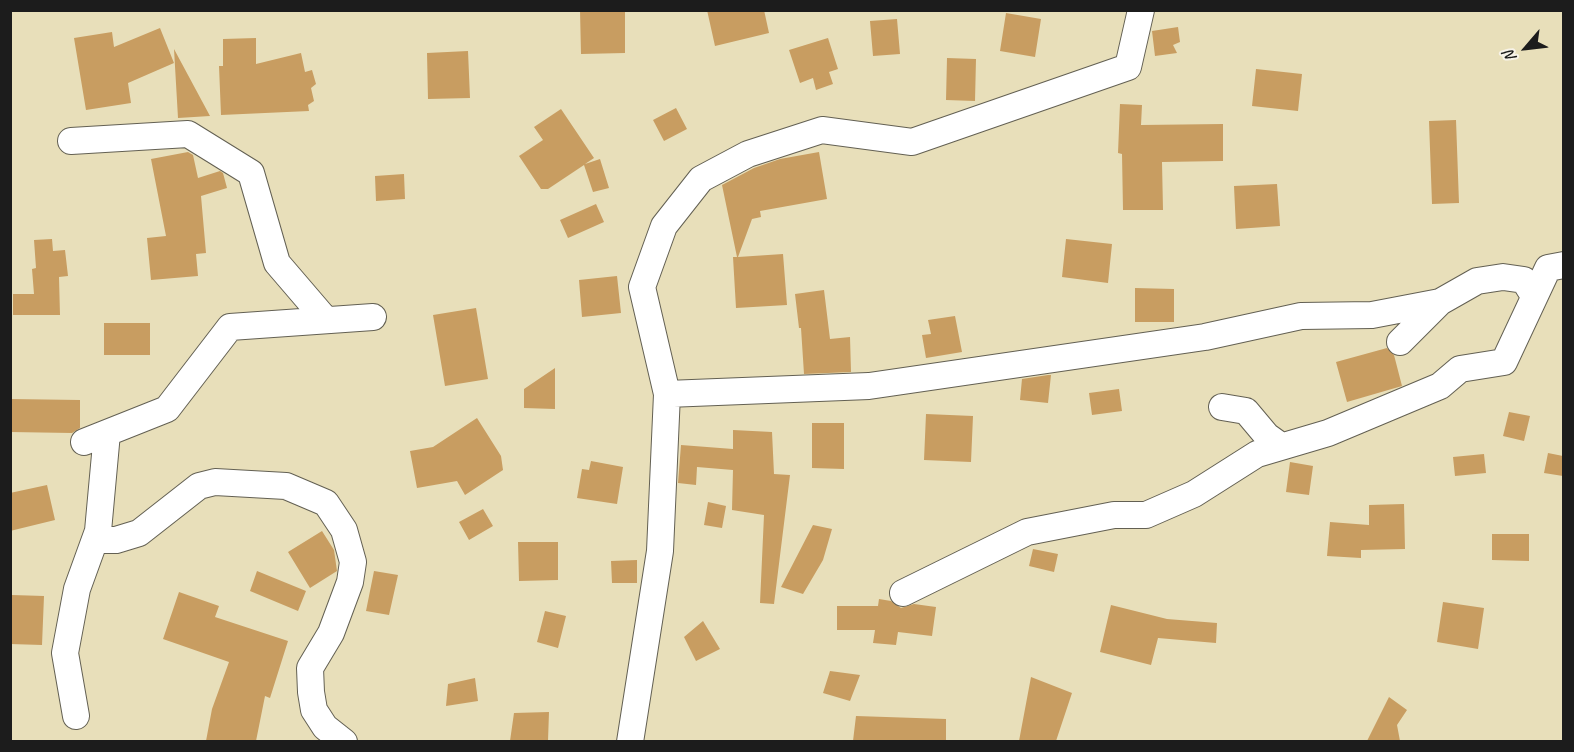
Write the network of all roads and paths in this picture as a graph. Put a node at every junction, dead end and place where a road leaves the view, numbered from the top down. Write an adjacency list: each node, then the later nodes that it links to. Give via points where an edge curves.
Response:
1 (1141, 10): 9 (street, via 1128,67 912,142 822,130 748,154 701,179 664,226 642,288)
2 (71, 141): 7 (street, via 188,134 251,173 277,262)
3 (1563, 265): 4 (street, via 1548,268)
4 (1534, 296): 5 (street, via 1524,280 1503,277 1477,281); 11 (street, via 1504,362 1460,369 1440,387 1328,434)
5 (1440, 302): 8 (street); 9 (street, via 1372,315 1301,316 1205,337 869,386)
6 (373, 316): 7 (street)
7 (325, 319): 12 (street, via 230,327 167,410 96,438 99,520)
8 (1400, 342)
9 (667, 394): 16 (street, via 660,551)
10 (1222, 406): 11 (street, via 1246,411)
11 (1281, 446): 13 (street, via 1257,454 1194,494 1146,515 1083,520 1027,532)
12 (94, 540): 14 (street, via 77,589 65,653); 15 (street, via 116,540 139,533 199,486 214,482 286,486 326,503 344,530 353,562 350,582 330,633 310,668 311,692 314,710 325,727)
13 (903, 593)
14 (76, 716)
15 (344, 741)
16 (630, 741)

